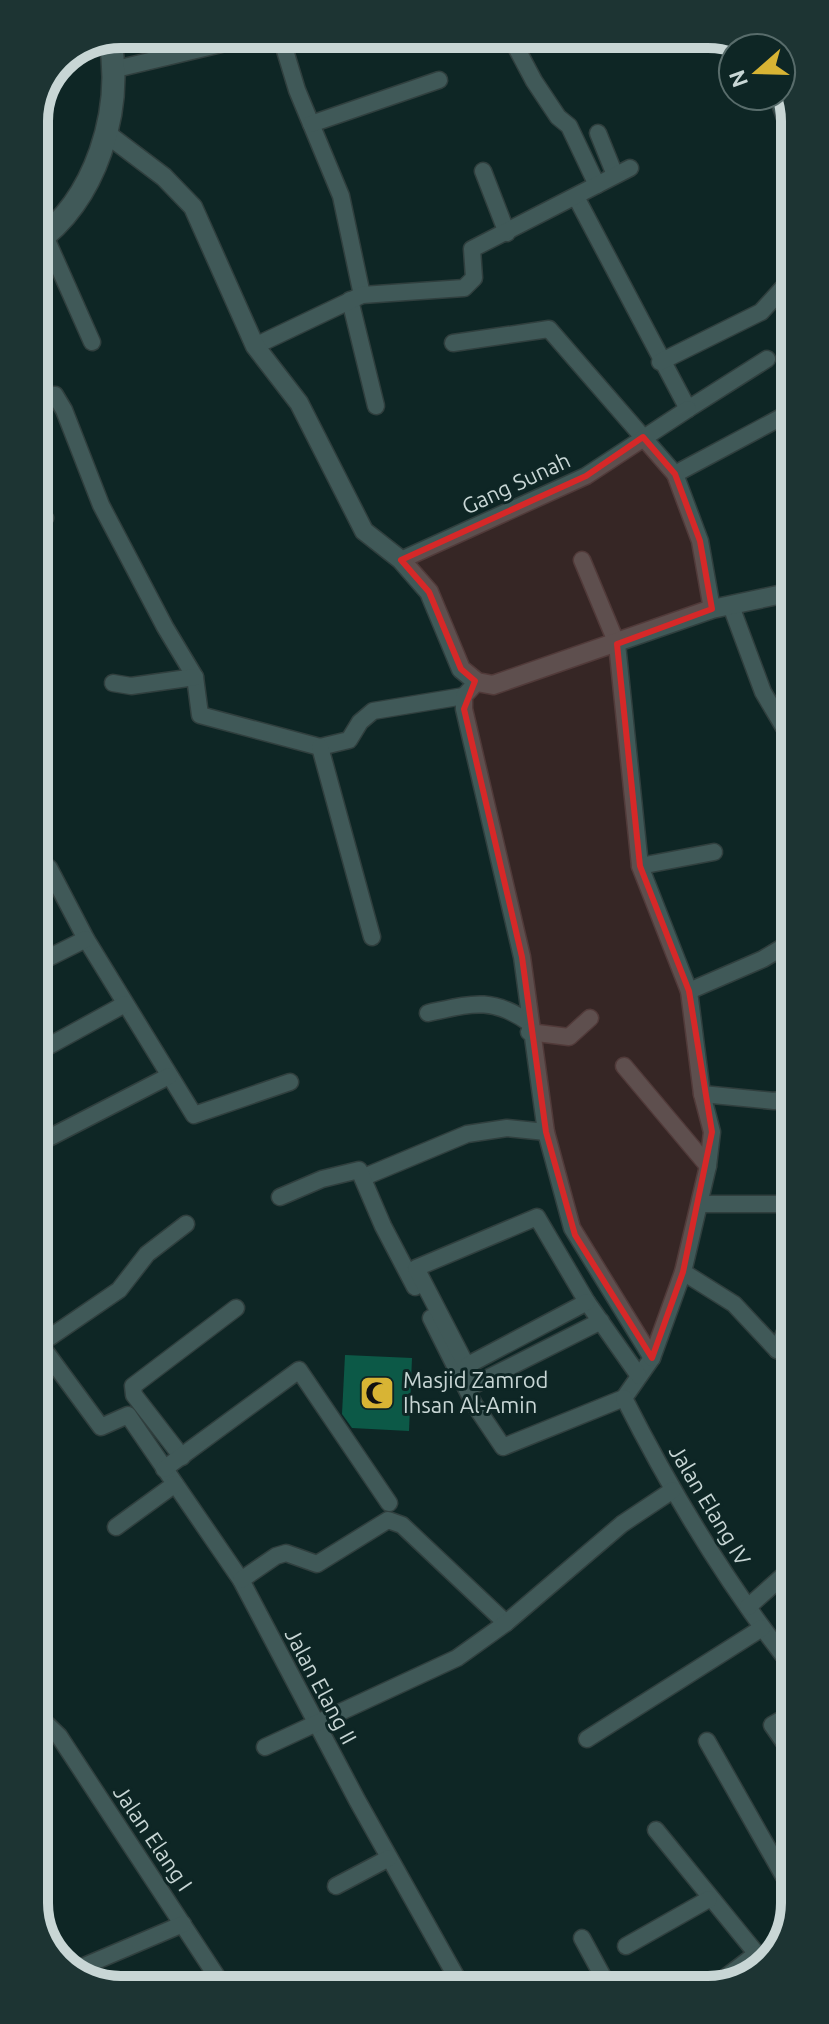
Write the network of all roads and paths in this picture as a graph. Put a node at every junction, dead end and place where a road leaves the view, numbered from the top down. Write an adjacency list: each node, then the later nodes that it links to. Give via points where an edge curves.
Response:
1 (204, 48): 5 (street)
2 (285, 48): 7 (street)
3 (516, 48): 11 (street, via 558,117 569,126)
4 (112, 49): 5 (main road)
5 (116, 69): 9 (main road)
6 (439, 80): 7 (street)
7 (311, 124): 17 (street, via 341,196)
8 (598, 133): 11 (street, via 623,171)
9 (107, 134): 13 (main road, via 89,182); 20 (street, via 164,177 193,207)
10 (483, 171): 14 (street)
11 (597, 185): 12 (street)
12 (576, 197): 14 (street); 22 (street)
13 (48, 231)
14 (507, 233): 17 (street, via 472,249 474,278 464,288)
15 (48, 248): 18 (street)
16 (781, 290): 22 (street, via 761,312)
17 (356, 297): 20 (street); 24 (street)
18 (92, 342)
19 (453, 343): 27 (street, via 549,329)
20 (255, 346): 29 (street, via 299,403 364,531)
21 (767, 359): 25 (street, Gang Sunah)
22 (660, 362): 25 (street)
23 (48, 396): 35 (street, via 55,395 64,410 101,505)
24 (376, 406)
25 (688, 409): 27 (street, Gang Sunah)
26 (781, 417): 28 (street)
27 (643, 437): 28 (street); 29 (street, Gang Sunah, via 586,476)
28 (675, 474): 33 (street, via 700,541)
29 (401, 560): 37 (street, via 429,592)
30 (582, 560): 34 (street)
31 (781, 595): 32 (street)
32 (731, 606): 33 (street); 38 (street, via 763,692)
33 (712, 609): 34 (street)
34 (617, 644): 37 (street); 41 (street)
35 (195, 677): 36 (street, via 131,686); 39 (street, via 200,715)
36 (113, 683)
37 (470, 689): 39 (street, via 373,711 349,740); 51 (street, via 464,709 522,957)
38 (781, 722)
39 (320, 747): 43 (street)
40 (714, 852): 41 (street)
41 (640, 866): 47 (street)
42 (48, 867): 44 (street)
43 (372, 937)
44 (86, 939): 46 (street); 48 (street)
45 (781, 948): 47 (street)
46 (48, 958)
47 (689, 991): 56 (street)
48 (125, 1004): 52 (street); 54 (street)
49 (428, 1013): 51 (street, via 482,1001 514,1012)
50 (590, 1018): 51 (street, via 569,1037)
51 (529, 1027): 58 (street)
52 (48, 1046)
53 (624, 1066): 60 (street)
54 (169, 1076): 55 (street, via 194,1115); 59 (street)
55 (290, 1082)
56 (702, 1094): 57 (street); 60 (street, via 712,1132)
57 (781, 1100)
58 (546, 1132): 61 (street, via 507,1128 467,1134); 75 (street, via 575,1235)
59 (48, 1138)
60 (708, 1166): 63 (street)
61 (364, 1177): 62 (street, via 359,1170 352,1171); 78 (street, via 383,1226 474,1404 503,1447)
62 (280, 1197)
63 (700, 1204): 64 (street); 66 (street)
64 (781, 1204)
65 (186, 1224): 70 (street, via 147,1254 119,1290)
66 (683, 1272): 72 (street, via 734,1304); 75 (street)
67 (587, 1302): 69 (street); 76 (street); 76 (street, via 537,1217 416,1268)
68 (236, 1308): 79 (street, via 133,1386 134,1395)
69 (601, 1321): 76 (street, via 476,1384); 77 (street)
70 (48, 1336)
71 (781, 1341): 72 (street)
72 (777, 1350): 73 (street)
73 (781, 1351)
74 (48, 1355): 80 (street, Jalan Elang II, via 101,1427 128,1415)
75 (652, 1358): 77 (street)
76 (468, 1365)
77 (639, 1376): 78 (street)
78 (624, 1398): 82 (street, Jalan Elang IV)
79 (182, 1457): 80 (street); 83 (street, via 299,1370)
80 (164, 1469): 81 (street, Jalan Elang II)
81 (175, 1484): 84 (street); 86 (street, Jalan Elang II)
82 (673, 1490): 87 (street, Jalan Elang IV); 88 (street, via 581,1557)
83 (389, 1503)
84 (116, 1527)
85 (781, 1578): 87 (street)
86 (241, 1580): 88 (street, via 286,1553 317,1564 388,1520 402,1525); 92 (street, Jalan Elang II)
87 (748, 1607): 89 (street, Jalan Elang IV)
88 (506, 1623): 92 (street, via 435,1670)
89 (762, 1628): 90 (street, Jalan Elang IV); 96 (street)
90 (781, 1652)
91 (276, 1672): 92 (street)
92 (310, 1724): 98 (street); 100 (street, Jalan Elang II)
93 (781, 1724): 95 (street, via 772,1725)
94 (48, 1726): 104 (street, Jalan Elang I)
95 (781, 1738)
96 (587, 1739)
97 (707, 1741): 101 (street)
98 (265, 1747)
99 (656, 1830): 103 (street)
100 (389, 1858): 102 (street); 110 (street, Jalan Elang II)
101 (781, 1871)
102 (336, 1886)
103 (709, 1899): 106 (street); 107 (street)
104 (183, 1924): 108 (street); 109 (street, Jalan Elang I)
105 (582, 1938): 111 (street)
106 (626, 1946)
107 (758, 1956)
108 (85, 1966)
109 (217, 1976)
110 (456, 1976)
111 (603, 1976)

